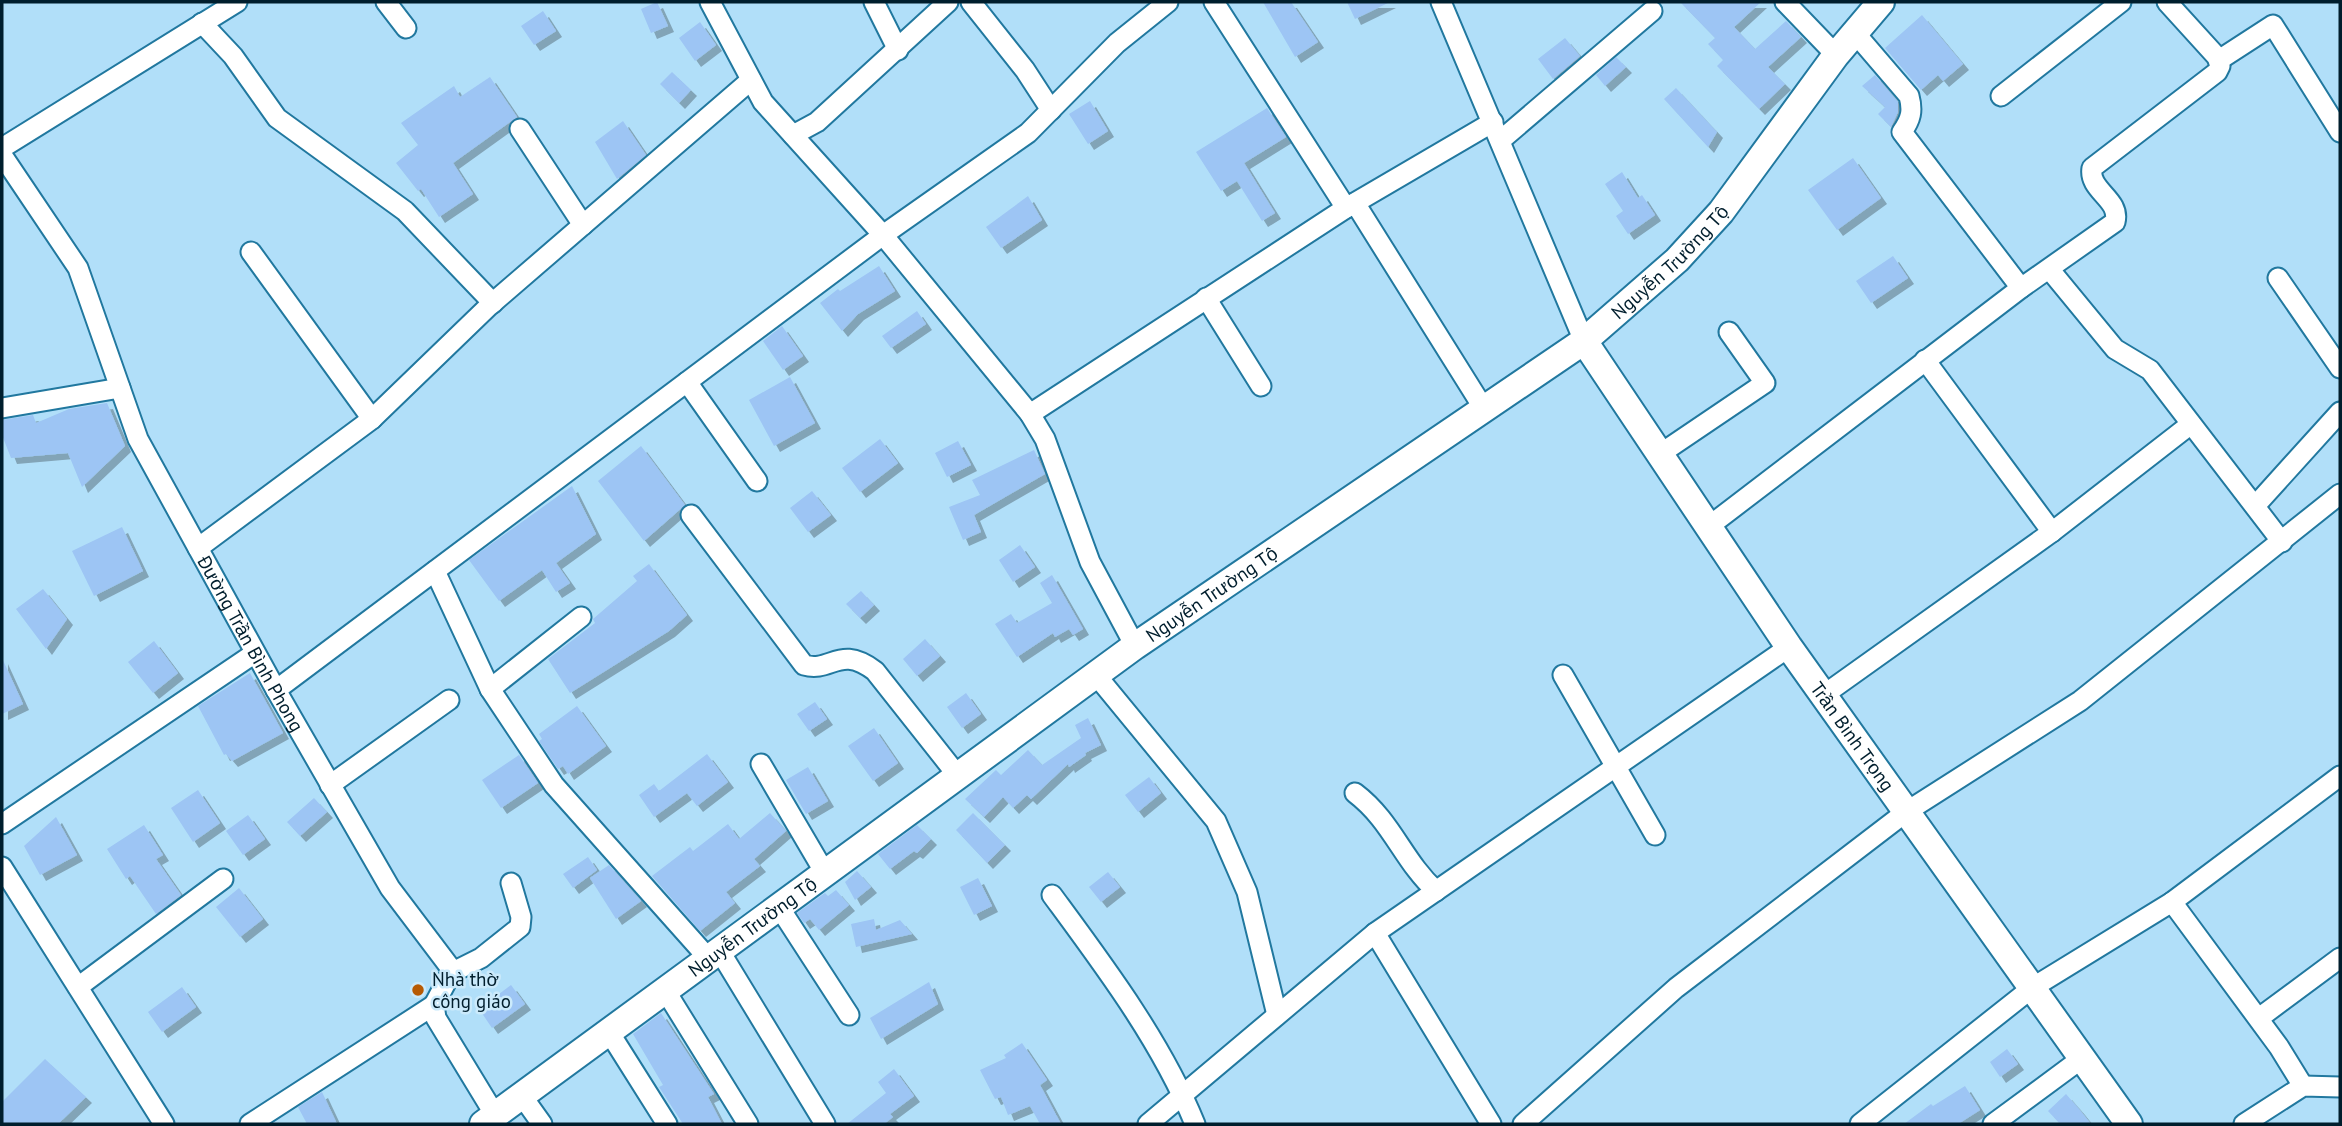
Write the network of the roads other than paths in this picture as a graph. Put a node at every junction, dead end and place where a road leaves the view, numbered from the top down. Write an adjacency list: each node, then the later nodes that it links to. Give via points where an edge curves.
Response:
1 (237, 2): 15 (street)
2 (386, 2): 16 (street)
3 (710, 2): 21 (street)
4 (874, 2): 18 (street)
5 (948, 2): 18 (street)
6 (971, 2): 23 (street)
7 (1168, 2): 23 (street, via 1117,43)
8 (1214, 2): 31 (street)
9 (1441, 2): 24 (street)
10 (1785, 2): 19 (street)
11 (1881, 2): 17 (main road, Nguyễn Trường Tộ)
12 (2121, 2): 22 (street)
13 (2167, 2): 20 (street)
14 (1652, 11): 28 (street)
15 (202, 23): 29 (street); 39 (street, via 233,56 277,118 405,211)
16 (406, 28)
17 (1855, 33): 19 (main road, Nguyễn Trường Tộ); 37 (street, via 1909,96 1913,108 1902,132)
18 (898, 50): 27 (street, via 817,122)
19 (1836, 55): 41 (main road, Nguyễn Trường Tộ, via 1721,212 1677,260)
20 (2219, 60): 26 (street, via 2273,25); 35 (street, via 2217,72 2095,165 2092,179 2115,207 2116,220)
21 (751, 80): 27 (street, via 763,102); 32 (street)
22 (2001, 96)
23 (1051, 110): 33 (street, via 1028,133)
24 (1493, 122): 28 (street); 31 (street)
25 (520, 129): 32 (street)
26 (2340, 132)
27 (793, 135): 33 (street)
28 (1502, 140): 41 (street)
29 (2, 148)
30 (2, 155): 46 (street, Đường Trần Bình Phong, via 78,268)
31 (1350, 205): 38 (street); 48 (street)
32 (583, 225): 39 (street)
33 (883, 235): 44 (street); 50 (street)
34 (251, 252): 51 (street)
35 (2050, 270): 37 (street); 52 (street, via 2115,349 2150,370)
36 (2278, 278): 43 (street)
37 (2021, 288): 42 (street)
38 (1206, 298): 45 (street); 50 (street)
39 (493, 303): 51 (street)
40 (1729, 332): 53 (street, via 1765,383)
41 (1584, 341): 48 (main road, Nguyễn Trường Tộ); 53 (main road, Trần Bình Trọng)
42 (1925, 360): 58 (street); 59 (street)
43 (2340, 368)
44 (687, 382): 54 (street); 62 (street)
45 (1261, 386)
46 (120, 388): 47 (street); 61 (street, Đường Trần Bình Phong, via 138,439)
47 (2, 408)
48 (1484, 409): 64 (main road, Nguyễn Trường Tộ)
49 (2340, 412): 56 (street)
50 (1030, 414): 64 (street, via 1045,439 1090,562)
51 (372, 419): 61 (street)
52 (2191, 424): 56 (street); 59 (street)
53 (1660, 454): 58 (main road, Trần Bình Trọng)
54 (757, 481)
55 (2340, 494): 60 (street)
56 (2255, 506): 60 (street)
57 (691, 515): 75 (street, via 804,665 818,667 839,658 866,664)
58 (1709, 527): 65 (main road, Trần Bình Trọng)
59 (2052, 532): 71 (street)
60 (2282, 542): 79 (street, via 2080,701)
61 (198, 548): 66 (street, Đường Trần Bình Phong)
62 (435, 571): 69 (street); 70 (street)
63 (580, 617): 70 (street)
64 (1135, 646): 67 (main road, Nguyễn Trường Tộ)
65 (1789, 648): 71 (main road, Trần Bình Trọng); 74 (street)
66 (256, 653): 69 (street, Đường Trần Bình Phong); 80 (street)
67 (1096, 675): 75 (main road, Nguyễn Trường Tộ); 99 (street, via 1216,821 1247,892)
68 (1563, 675): 74 (street)
69 (276, 690): 77 (street, Đường Trần Bình Phong)
70 (490, 690): 91 (street, via 554,785)
71 (1825, 694): 79 (main road, Trần Bình Trọng)
72 (449, 700): 77 (street)
73 (761, 764): 83 (street)
74 (1615, 768): 81 (street); 86 (street)
75 (958, 776): 83 (main road, Nguyễn Trường Tộ)
76 (2340, 776): 88 (street)
77 (330, 785): 93 (street, Đường Trần Bình Phong, via 390,888)
78 (1354, 793): 86 (street, via 1383,817)
79 (1906, 812): 95 (main road, Trần Bình Trọng); 117 (street, via 1676,988)
80 (2, 824)
81 (1655, 835)
82 (2, 867): 94 (street)
83 (825, 873): 89 (main road, Nguyễn Trường Tộ)
84 (223, 879): 94 (street)
85 (511, 883): 93 (street, via 520,927 481,958)
86 (1436, 891): 90 (street)
87 (1052, 895): 105 (street, via 1105,967)
88 (2172, 902): 95 (street); 100 (street)
89 (779, 907): 91 (main road, Nguyễn Trường Tộ); 98 (street)
90 (1376, 933): 99 (street); 116 (street)
91 (714, 955): 96 (main road, Nguyễn Trường Tộ); 113 (street)
92 (2340, 958): 100 (street)
93 (451, 973): 97 (street)
94 (78, 987): 108 (street)
95 (2032, 988): 102 (main road, Trần Bình Trọng); 118 (street)
96 (665, 990): 101 (main road, Nguyễn Trường Tộ); 112 (street)
97 (434, 1005): 107 (street); 109 (street)
98 (849, 1015)
99 (1277, 1015): 105 (street)
100 (2259, 1018): 103 (street)
101 (609, 1032): 106 (main road, Nguyễn Trường Tộ); 111 (street)
102 (2081, 1059): 119 (street); 120 (main road, Trần Bình Trọng)
103 (2303, 1086): 104 (street); 121 (street)
104 (2340, 1087)
105 (1183, 1095): 114 (street); 115 (street)
106 (522, 1096): 107 (main road, Nguyễn Trường Tộ); 110 (street)
107 (489, 1120)
108 (164, 1124)
109 (250, 1124)
110 (542, 1124)
111 (667, 1124)
112 (748, 1124)
113 (825, 1124)
114 (1149, 1124)
115 (1195, 1124)
116 (1491, 1124)
117 (1522, 1124)
118 (1860, 1124)
119 (1993, 1124)
120 (2129, 1124)
121 (2244, 1124)

